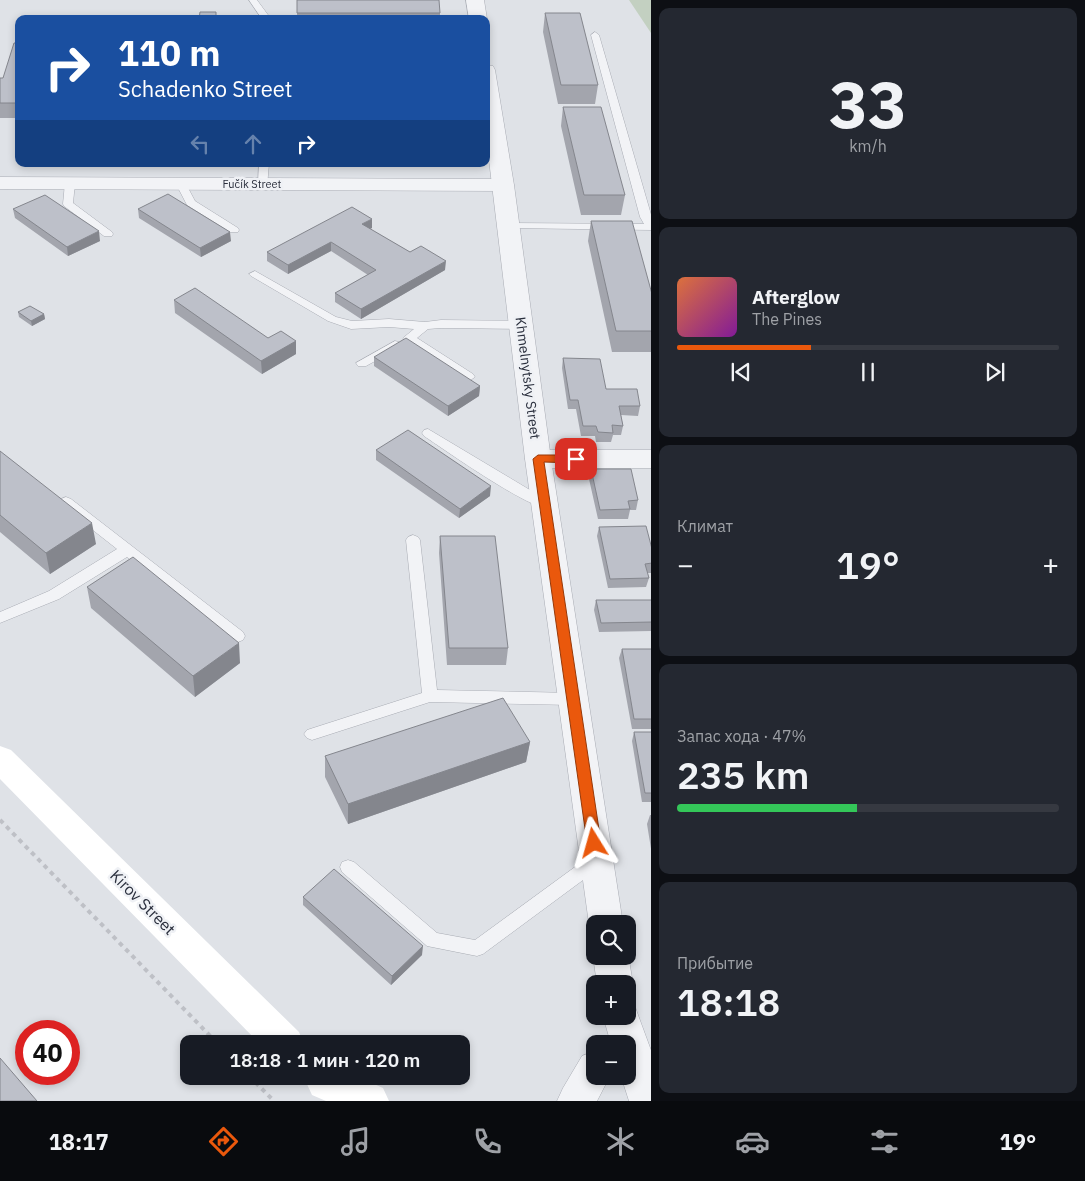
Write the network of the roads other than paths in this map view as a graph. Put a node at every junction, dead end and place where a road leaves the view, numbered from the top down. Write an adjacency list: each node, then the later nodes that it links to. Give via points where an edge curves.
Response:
1 (253, 0): 3 (lane)
2 (475, 0): 4 (street)
3 (264, 15)
4 (477, 15)
5 (595, 35): 13 (lane, via 644,217)
6 (491, 132): 11 (street, Khmelnytsky Street)
7 (264, 174): 10 (street, Fučík Street); 11 (street, Fučík Street)
8 (0, 183): 9 (street, Fučík Street)
9 (70, 183): 10 (street, Fučík Street); 15 (lane, via 68,204)
10 (181, 184): 14 (lane, via 191,203)
11 (504, 185): 12 (street, Khmelnytsky Street)
12 (509, 226): 13 (lane); 17 (street, Khmelnytsky Street)
13 (651, 227)
14 (234, 230)
15 (108, 234)
16 (255, 274): 18 (lane, via 332,319 351,325 389,323)
17 (522, 325): 18 (lane); 23 (street, Khmelnytsky Street)
18 (425, 326): 19 (lane)
19 (409, 338): 20 (lane); 21 (lane)
20 (362, 364)
21 (469, 377)
22 (428, 433): 26 (lane)
23 (538, 459): 24 (street); 26 (street, Khmelnytsky Street)
24 (651, 459)
25 (52, 492): 28 (lane)
26 (545, 505): 32 (street, Khmelnytsky Street)
27 (414, 540): 31 (lane)
28 (127, 550): 29 (lane, via 54,595); 30 (lane)
29 (0, 618)
30 (238, 636)
31 (430, 696): 32 (lane); 33 (lane)
32 (573, 699): 35 (street, Khmelnytsky Street)
33 (312, 734)
34 (0, 759): 39 (main road, Kirov Street)
35 (597, 861): 36 (lane, via 477,948 433,940); 37 (street, Khmelnytsky Street)
36 (348, 867)
37 (605, 915)
38 (622, 1025): 44 (street)
39 (277, 1035)
40 (586, 1084): 43 (street)
41 (327, 1086): 42 (main road)
42 (370, 1101)
43 (576, 1101)
44 (648, 1101)

